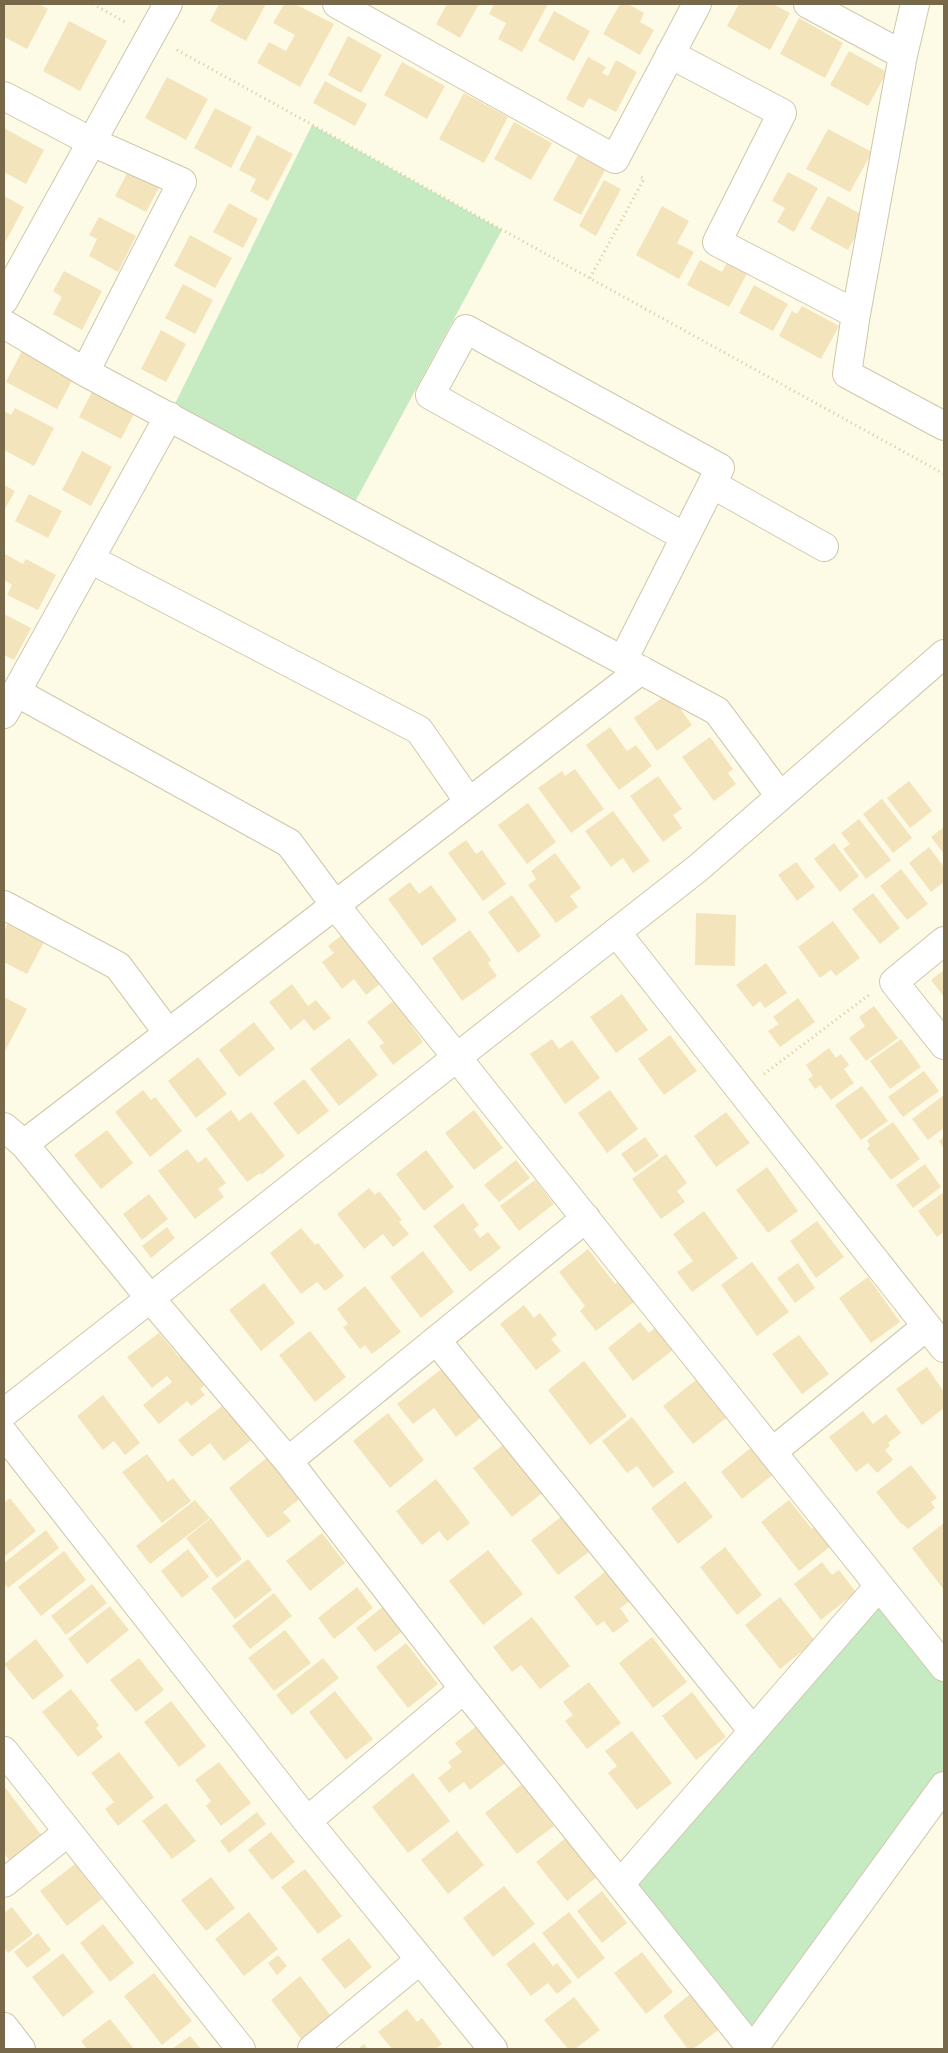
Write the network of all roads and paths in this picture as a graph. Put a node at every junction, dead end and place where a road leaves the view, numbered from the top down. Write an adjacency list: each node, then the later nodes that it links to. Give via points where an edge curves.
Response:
1 (93, 4): 8 (path)
2 (168, 4): 8 (street)
3 (337, 4): 7 (street)
4 (697, 4): 9 (street)
5 (808, 4): 10 (street)
6 (915, 4): 10 (street)
7 (377, 13): 13 (street)
8 (151, 36): 12 (street); 14 (path)
9 (670, 54): 13 (street); 16 (street, via 782,113 717,242)
10 (903, 55): 16 (street)
11 (4, 96): 12 (street)
12 (92, 142): 15 (street); 18 (street, via 182,182)
13 (616, 159): 14 (path, via 644,179)
14 (590, 278): 21 (path)
15 (4, 300)
16 (856, 314): 20 (street, via 847,374)
17 (4, 324): 18 (street)
18 (86, 372): 19 (street)
19 (169, 416): 25 (street); 27 (street)
20 (944, 426)
21 (944, 474)
22 (712, 484): 23 (street); 23 (street, via 720,468 466,329 430,395); 24 (street)
23 (685, 537): 27 (street)
24 (824, 547)
25 (90, 559): 28 (street); 30 (street, via 419,730)
26 (944, 654): 29 (street)
27 (632, 665): 29 (street, via 718,712); 30 (street)
28 (10, 703): 31 (street, via 289,843)
29 (780, 796): 33 (street, via 698,868)
30 (469, 802): 31 (street)
31 (335, 905): 36 (street); 38 (street)
32 (4, 906): 36 (street, via 118,966)
33 (616, 932): 38 (street); 39 (street)
34 (944, 941): 35 (street)
35 (894, 982): 37 (street); 39 (path, via 871,994)
36 (168, 1033): 40 (street)
37 (944, 1045)
38 (457, 1057): 41 (street); 42 (street)
39 (742, 1091): 43 (street)
40 (14, 1135): 42 (street)
41 (586, 1218): 44 (street); 48 (street)
42 (150, 1298): 46 (street); 49 (street)
43 (927, 1326): 45 (street); 48 (street)
44 (436, 1340): 49 (street); 53 (street)
45 (944, 1348)
46 (4, 1413)
47 (4, 1434): 56 (street)
48 (772, 1452): 50 (street)
49 (288, 1461): 52 (street)
50 (879, 1586): 51 (street); 53 (street)
51 (944, 1667)
52 (464, 1689): 56 (street); 59 (street)
53 (753, 1731): 59 (street)
54 (4, 1751): 57 (street)
55 (944, 1786): 66 (street)
56 (307, 1821): 60 (street)
57 (68, 1832): 58 (street); 63 (street)
58 (4, 1883)
59 (621, 1884): 66 (street)
60 (420, 1960): 64 (street); 65 (street)
61 (4, 2027): 62 (street)
62 (21, 2049)
63 (241, 2049)
64 (312, 2049)
65 (493, 2049)
66 (753, 2049)

